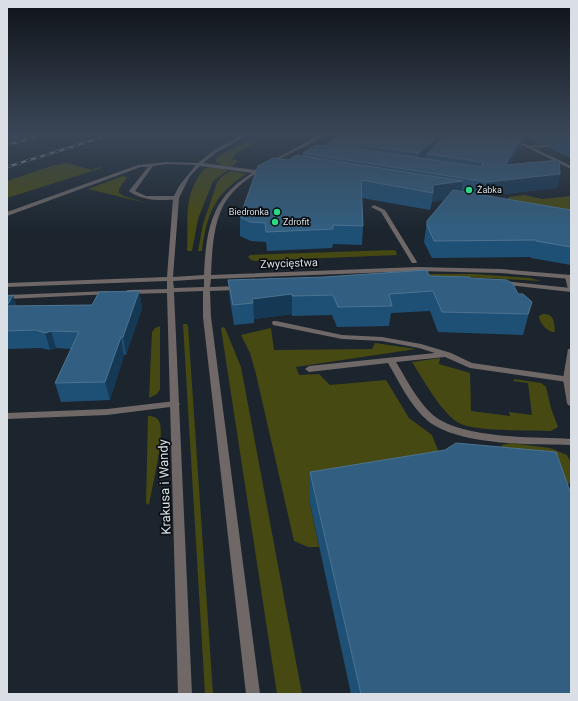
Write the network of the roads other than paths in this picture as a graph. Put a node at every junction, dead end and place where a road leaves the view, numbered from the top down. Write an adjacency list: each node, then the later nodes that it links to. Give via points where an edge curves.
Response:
1 (152, 165): 7 (street, via 132,191 147,197)
2 (143, 166): 9 (street)
3 (195, 166): 7 (street, Krakusa i Wandy, via 180,186)
4 (210, 166): 6 (street)
5 (267, 166): 6 (street)
6 (256, 172): 11 (street, via 231,192 217,214)
7 (176, 198): 13 (street, Krakusa i Wandy)
8 (374, 207): 10 (street, via 383,211)
9 (7, 214)
10 (414, 262)
11 (208, 277): 12 (street, Zwycięstwa, via 418,269 500,271); 13 (street, Zwycięstwa); 18 (street)
12 (570, 277): 17 (street)
13 (170, 278): 15 (street, Zwycięstwa); 19 (street, Krakusa i Wandy)
14 (494, 283): 17 (street)
15 (7, 285)
16 (249, 288): 18 (street)
17 (571, 289)
18 (206, 290): 19 (street); 32 (street, via 207,316)
19 (171, 291): 20 (street); 28 (street, Krakusa i Wandy)
20 (7, 297)
21 (276, 323): 23 (street, via 342,337 382,339 421,346)
22 (571, 351): 26 (street)
23 (448, 355): 24 (street); 26 (street, via 470,365)
24 (391, 361): 25 (street); 30 (street, via 417,403 432,419 452,430 504,438)
25 (309, 369)
26 (567, 379): 27 (street)
27 (571, 403)
28 (175, 404): 29 (street, via 107,412); 31 (street, Krakusa i Wandy)
29 (7, 416)
30 (571, 442)
31 (185, 694)
32 (254, 694)

